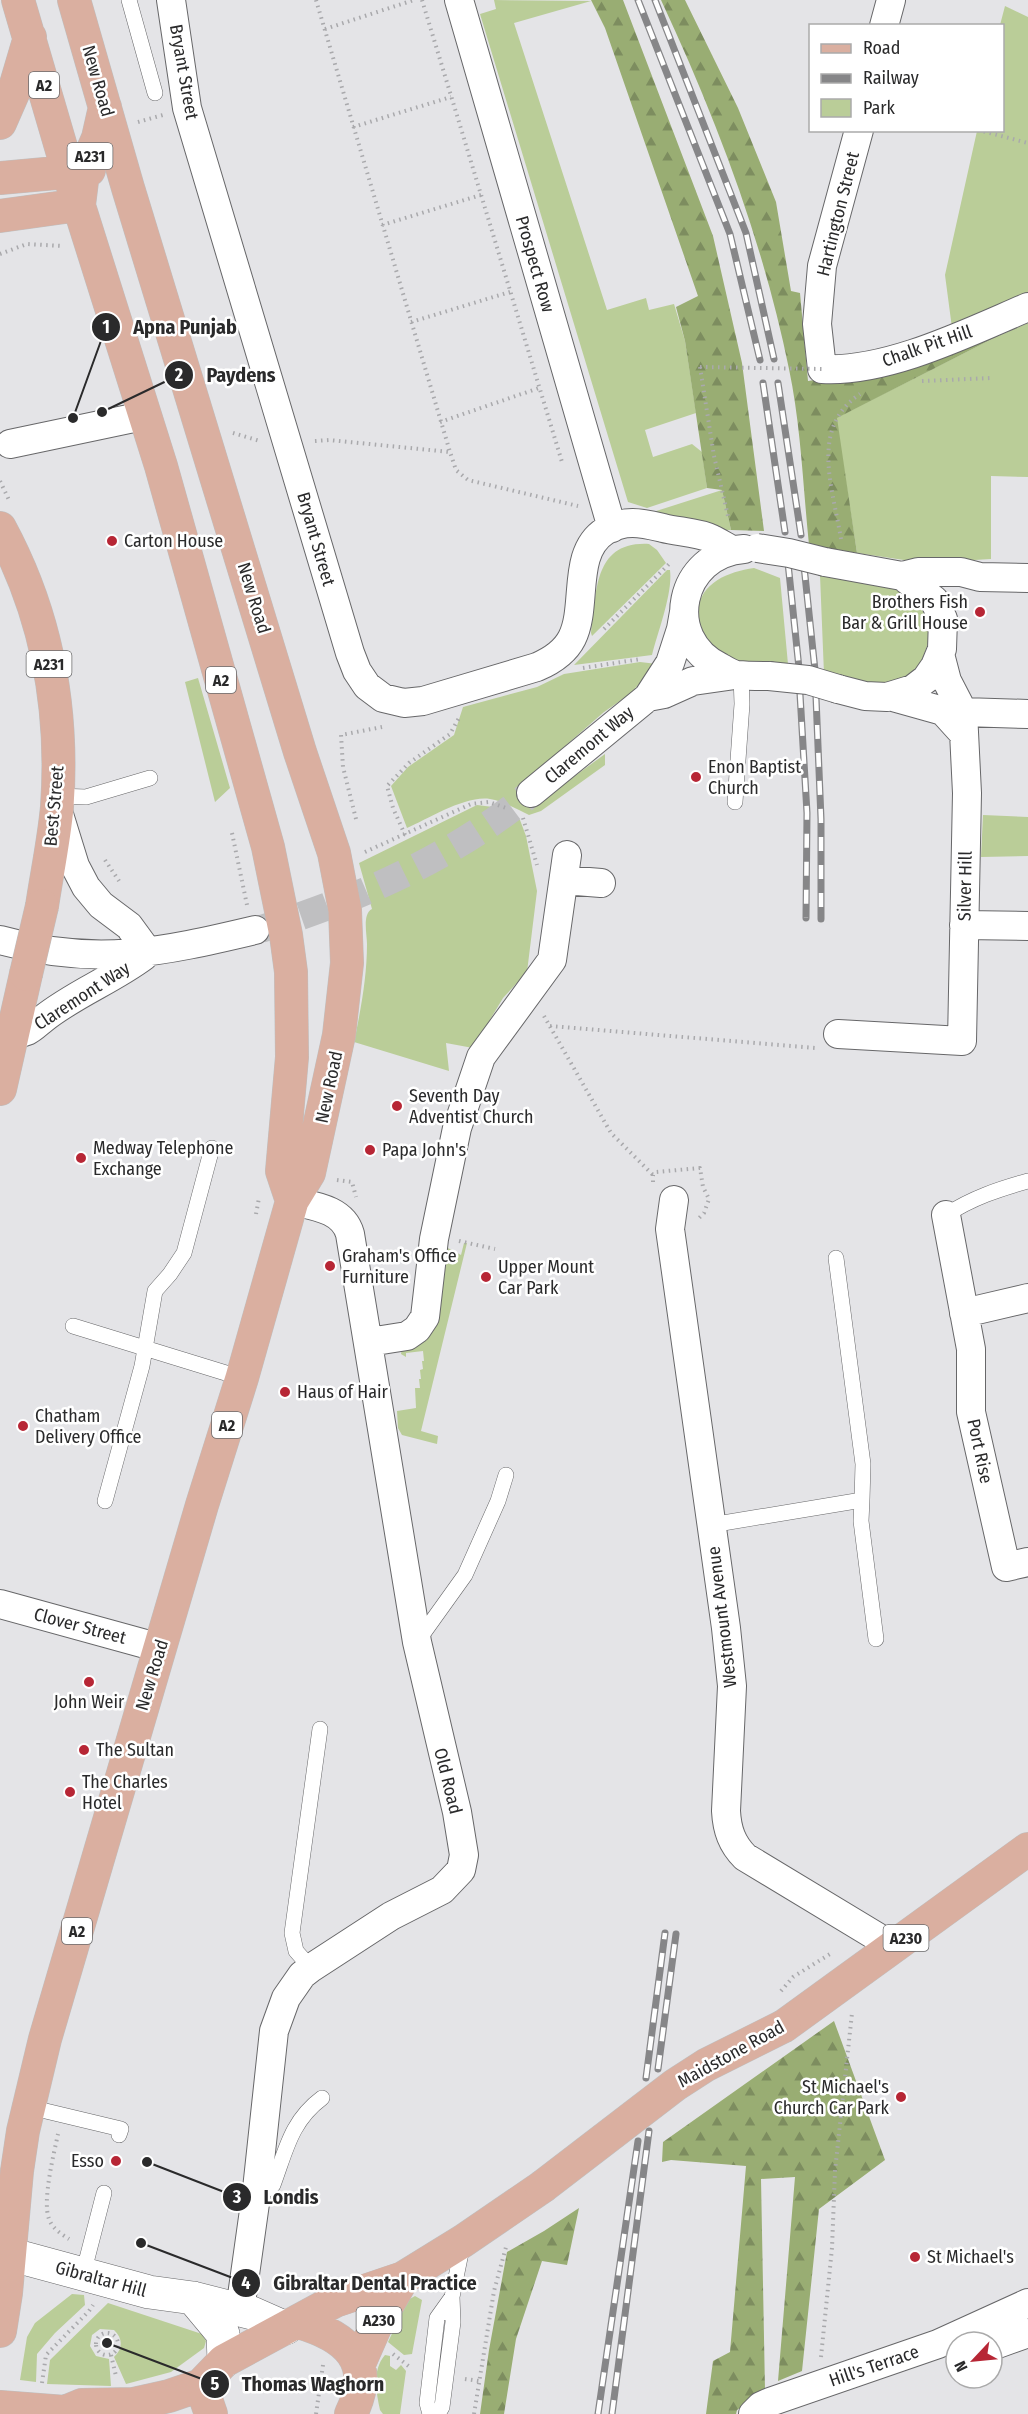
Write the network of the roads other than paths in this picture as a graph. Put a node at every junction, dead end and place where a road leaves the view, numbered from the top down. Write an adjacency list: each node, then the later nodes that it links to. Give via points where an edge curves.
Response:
1 (18, 0): 8 (main road, New Road / A2)
2 (74, 0): 10 (main road, New Road / A2)
3 (129, 0): 9 (lane)
4 (171, 0): 22 (street, Bryant Street, via 187,108 350,653 367,686 379,696 416,703 552,660 572,640 588,551)
5 (459, 0): 22 (street, Prospect Row)
6 (891, 0): 7 (street)
7 (885, 24)
8 (30, 37): 11 (main road, via 15,91); 13 (main road, New Road / A2)
9 (155, 93)
10 (105, 107): 13 (main road, A231, via 98,138); 15 (main road, New Road / A2)
11 (0, 123)
12 (858, 132): 19 (street, Hartington Street, via 822,266 817,324)
13 (76, 170): 14 (main road, A231); 15 (main road, A231, via 104,174); 16 (main road, New Road / A2)
14 (0, 178)
15 (128, 188): 53 (main road, New Road / A2, via 334,853 345,910 347,963 338,1045 309,1173)
16 (79, 205): 17 (main road); 20 (main road, New Road / A2)
17 (2, 218)
18 (1028, 307): 19 (street, Chalk Pit Hill, via 890,361)
19 (822, 369)
20 (143, 416): 21 (street); 53 (main road, New Road / A2, via 256,801 286,935 292,1027 282,1171)
21 (10, 444)
22 (609, 516): 24 (street)
23 (6, 518): 38 (main road, Best Street / A231, via 14,554 39,621 56,694)
24 (663, 528): 25 (street); 29 (street, via 680,548 689,570)
25 (742, 549): 26 (street, bridge, via 789,553); 29 (street, via 709,562)
26 (902, 576): 27 (street, via 961,572); 30 (street, via 934,600)
27 (980, 577): 28 (street); 30 (street, via 949,602)
28 (1028, 578)
29 (682, 591): 32 (street, via 690,635 701,655); 33 (street, Claremont Way, via 681,629 670,663)
30 (943, 620): 31 (street)
31 (940, 654): 34 (street, via 926,679); 36 (street, Silver Hill)
32 (738, 675): 33 (street, Claremont Way, via 693,681); 34 (street, Claremont Way, bridge, via 808,680 866,696); 39 (lane, via 742,704)
33 (648, 697): 40 (street, Claremont Way)
34 (893, 697): 36 (street, via 943,711)
35 (1028, 714): 36 (street)
36 (963, 722): 43 (street, Silver Hill, via 967,793)
37 (150, 778): 38 (lane)
38 (57, 802): 46 (street, Claremont Way, via 75,866 86,887 129,926); 47 (main road, Best Street / A231, bridge, via 42,906)
39 (735, 802)
40 (522, 806)
41 (601, 883): 59 (street, via 565,867 553,957 481,1057 457,1128 434,1239 423,1322 407,1336)
42 (255, 918): 46 (street, Claremont Way, via 177,949)
43 (964, 925): 44 (street); 48 (street, Silver Hill, via 962,1041)
44 (1028, 926)
45 (0, 940): 46 (street, via 93,956)
46 (148, 952): 47 (street, Claremont Way, via 26,1032)
47 (14, 1032): 49 (main road, Best Street / A231)
48 (850, 1035)
49 (0, 1089)
50 (212, 1148): 60 (lane, via 184,1253 155,1291)
51 (1028, 1181): 54 (lane, via 993,1191)
52 (674, 1200): 65 (street, Westmount Avenue, via 670,1229)
53 (292, 1201): 59 (street, Old Road, via 328,1210 345,1221 352,1240); 61 (main road, New Road / A2)
54 (946, 1215): 57 (street, Port Rise)
55 (836, 1258): 63 (lane, via 863,1464)
56 (1028, 1298): 57 (street)
57 (964, 1313): 66 (street, Port Rise, via 972,1354 971,1412 1006,1567)
58 (73, 1326): 60 (lane)
59 (369, 1342): 69 (street, Old Road)
60 (145, 1347): 61 (lane); 64 (lane)
61 (242, 1378): 70 (main road, New Road / A2)
62 (506, 1474): 69 (lane, via 465,1575)
63 (862, 1500): 65 (lane); 68 (lane, via 861,1521)
64 (105, 1501)
65 (711, 1524): 73 (street, Westmount Avenue, via 732,1679 726,1811 731,1839 750,1860)
66 (1028, 1562)
67 (0, 1604): 70 (street, Clover Street)
68 (876, 1640)
69 (417, 1642): 74 (street, Old Road, via 457,1812 464,1860 457,1875 442,1890 391,1916)
70 (160, 1648): 76 (main road, New Road / A2, via 45,2039)
71 (320, 1729): 74 (lane, via 292,1933 296,1951)
72 (1028, 1849): 73 (main road, Maidstone Road / A230)
73 (894, 1947): 81 (main road, Maidstone Road / A230, bridge, via 784,2026 675,2085 542,2187)
74 (311, 1968): 78 (street, Old Road, via 300,1978 280,2012 273,2036)
75 (322, 2098): 78 (lane, via 296,2124 273,2185)
76 (29, 2107): 77 (lane, via 120,2129); 80 (main road, New Road / A2)
77 (119, 2135)
78 (257, 2189): 88 (street, Old Road)
79 (104, 2193): 84 (lane)
80 (6, 2218): 82 (main road, New Road / A2)
81 (463, 2241): 83 (main road, Maidstone Road / A230); 85 (lane)
82 (9, 2254): 84 (street, Gibraltar Hill); 90 (main road, New Road / A2)
83 (403, 2278): 89 (main road, Maidstone Road / A230, via 343,2298); 95 (main road, Maidstone Road / A230)
84 (88, 2288): 86 (street, Gibraltar Hill)
85 (452, 2296): 100 (lane, via 437,2318 427,2403); 101 (lane, via 453,2322)
86 (193, 2298): 88 (street, Gibraltar Hill); 93 (street, via 224,2334)
87 (1028, 2303): 102 (street, Hill's Terrace, via 938,2344 761,2406)
88 (240, 2310): 89 (street, Gibraltar Hill)
89 (292, 2325): 93 (main road, Maidstone Road); 95 (main road, via 313,2327 341,2342)
90 (0, 2331)
91 (1028, 2333): 92 (street)
92 (1004, 2342)
93 (224, 2361): 96 (main road, Maidstone Road)
94 (944, 2362): 103 (street)
95 (359, 2364): 99 (main road)
96 (206, 2399): 97 (main road)
97 (52, 2407): 98 (main road)
98 (0, 2408)
99 (356, 2411)
100 (430, 2414)
101 (438, 2414)
102 (753, 2414)
103 (790, 2414)

